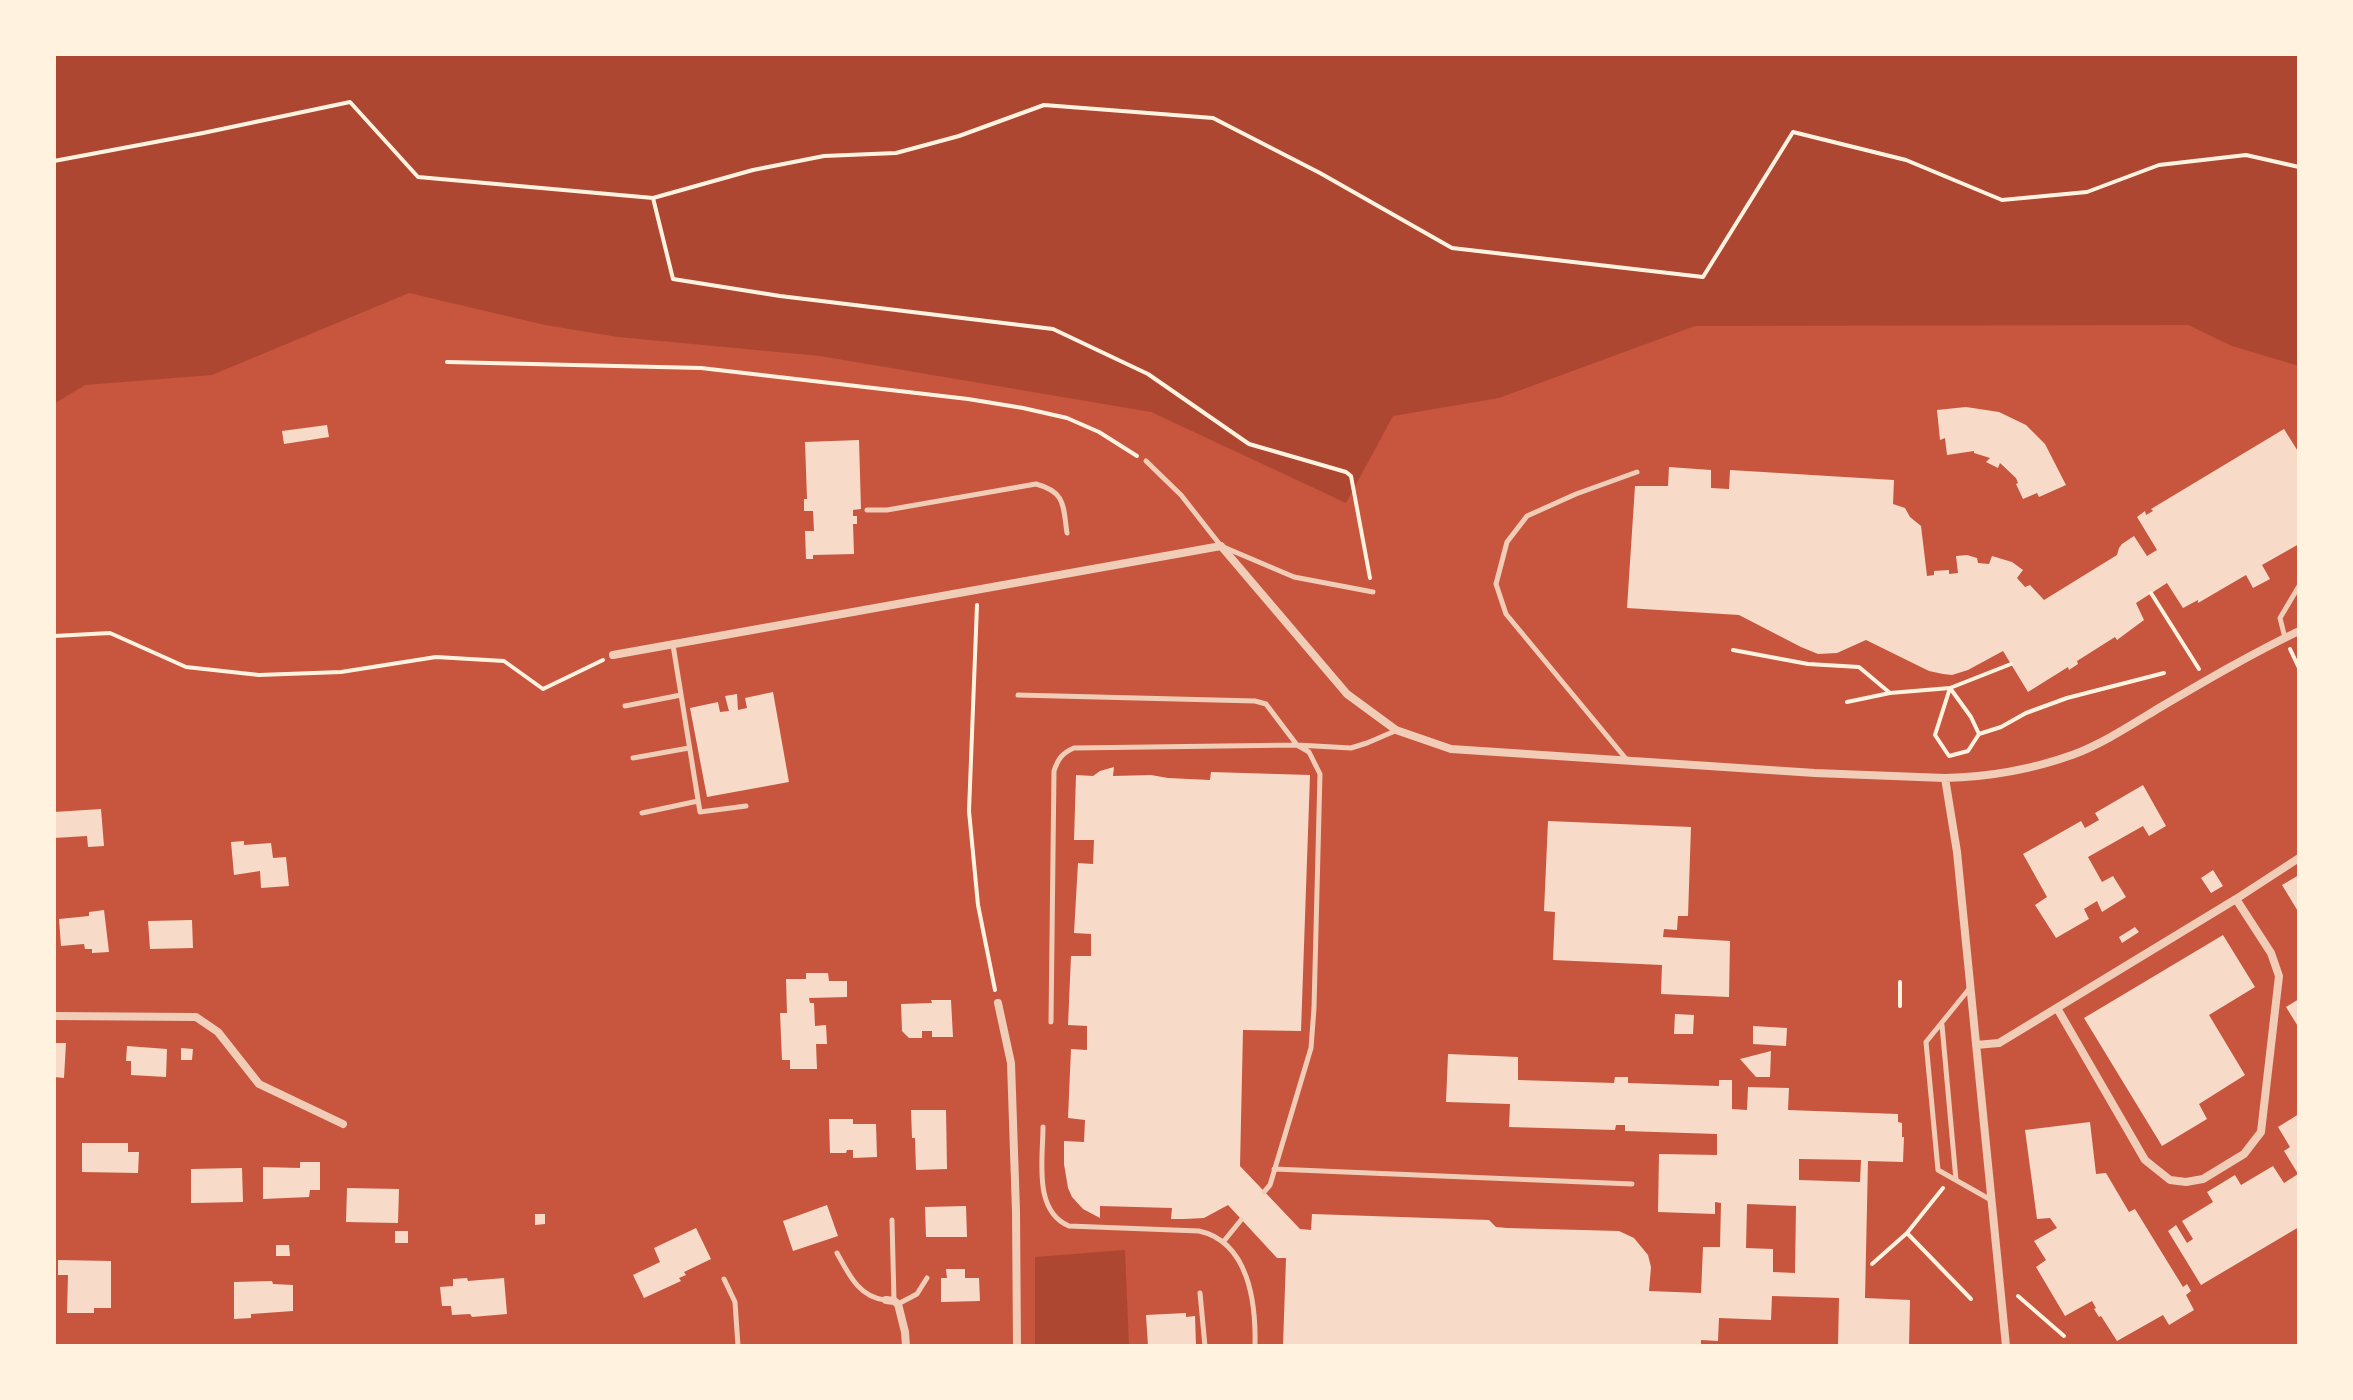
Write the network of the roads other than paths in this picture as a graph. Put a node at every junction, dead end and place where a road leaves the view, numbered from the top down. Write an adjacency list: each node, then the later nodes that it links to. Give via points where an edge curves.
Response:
1 (1146, 461): 5 (lane)
2 (1637, 472): 19 (lane, via 1527,516 1507,542 1496,584 1506,614)
3 (867, 510): 4 (lane, via 1036,484 1051,488 1061,499)
4 (1067, 533)
5 (1221, 546): 7 (lane, via 1294,577); 10 (street); 15 (street, via 1347,694)
6 (2299, 586): 9 (lane, via 2280,618)
7 (1373, 592)
8 (2299, 631): 9 (street)
9 (2285, 638): 20 (street, via 2075,754 2026,769)
10 (673, 645): 11 (street); 12 (lane)
11 (613, 655)
12 (681, 695): 14 (lane); 17 (lane)
13 (1018, 695): 16 (lane, via 1255,701 1266,704)
14 (625, 706)
15 (1396, 730): 16 (lane, via 1351,748); 19 (street, via 1451,749)
16 (1297, 745): 30 (lane, via 1065,752 1054,771); 35 (lane, via 1309,752 1320,774 1314,1008 1311,1048)
17 (689, 748): 18 (lane); 21 (lane)
18 (633, 758)
19 (1628, 761): 20 (street)
20 (1945, 778): 26 (street)
21 (698, 801): 22 (lane, via 700,812); 23 (lane)
22 (746, 806)
23 (642, 813)
24 (2299, 858): 25 (street)
25 (2236, 899): 28 (street); 28 (street, via 2271,953 2279,976 2261,1132 2244,1154 2213,1173 2186,1182 2170,1180 2145,1160)
26 (1970, 988): 31 (lane); 32 (street)
27 (998, 1003): 50 (street, via 1011,1063)
28 (2057, 1008): 32 (street, via 1999,1043)
29 (54, 1016): 33 (street, via 196,1017 218,1032 259,1084)
30 (1051, 1022)
31 (1941, 1024): 36 (lane); 36 (lane, via 1926,1042 1938,1170)
32 (1976, 1045): 39 (street)
33 (343, 1124)
34 (1043, 1127): 42 (lane, via 1045,1198 1060,1222 1199,1231)
35 (1274, 1169): 37 (lane); 38 (lane)
36 (1956, 1180): 39 (lane)
37 (1632, 1184)
38 (1264, 1192)
39 (1991, 1201): 53 (street)
40 (892, 1220): 47 (lane)
41 (1241, 1220): 42 (lane)
42 (1224, 1241): 52 (lane, via 1238,1259 1251,1294)
43 (837, 1253): 47 (lane, via 857,1286 876,1299)
44 (927, 1278): 47 (lane, via 917,1294)
45 (724, 1279): 48 (lane, via 735,1302)
46 (1200, 1293): 51 (lane)
47 (893, 1302): 49 (street)
48 (738, 1346)
49 (906, 1346)
50 (1017, 1346)
51 (1205, 1346)
52 (1255, 1346)
53 (2006, 1346)

